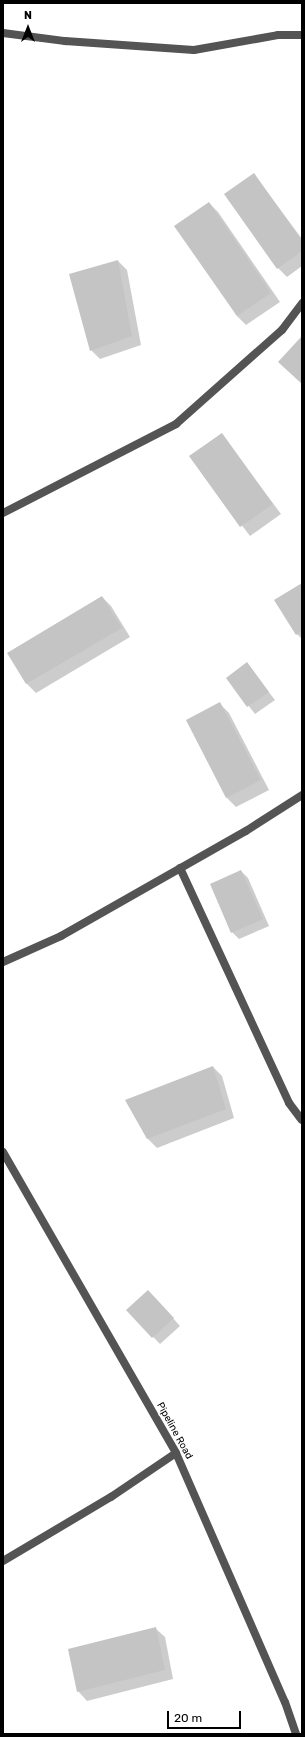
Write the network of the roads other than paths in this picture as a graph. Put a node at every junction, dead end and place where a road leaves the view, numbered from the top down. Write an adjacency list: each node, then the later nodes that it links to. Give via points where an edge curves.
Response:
1 (3, 33): 2 (street, via 65,41 194,50 278,35)
2 (302, 35)
3 (302, 302): 4 (street, via 282,330 176,424)
4 (3, 513)
5 (302, 794): 6 (street, via 246,831)
6 (180, 868): 7 (street, via 61,936); 8 (street, via 289,1103)
7 (3, 962)
8 (302, 1120)
9 (3, 1152): 10 (street, Pipeline Road)
10 (176, 1453): 11 (street, via 111,1497); 12 (street, Pipeline Road, via 285,1702)
11 (3, 1561)
12 (296, 1734)

